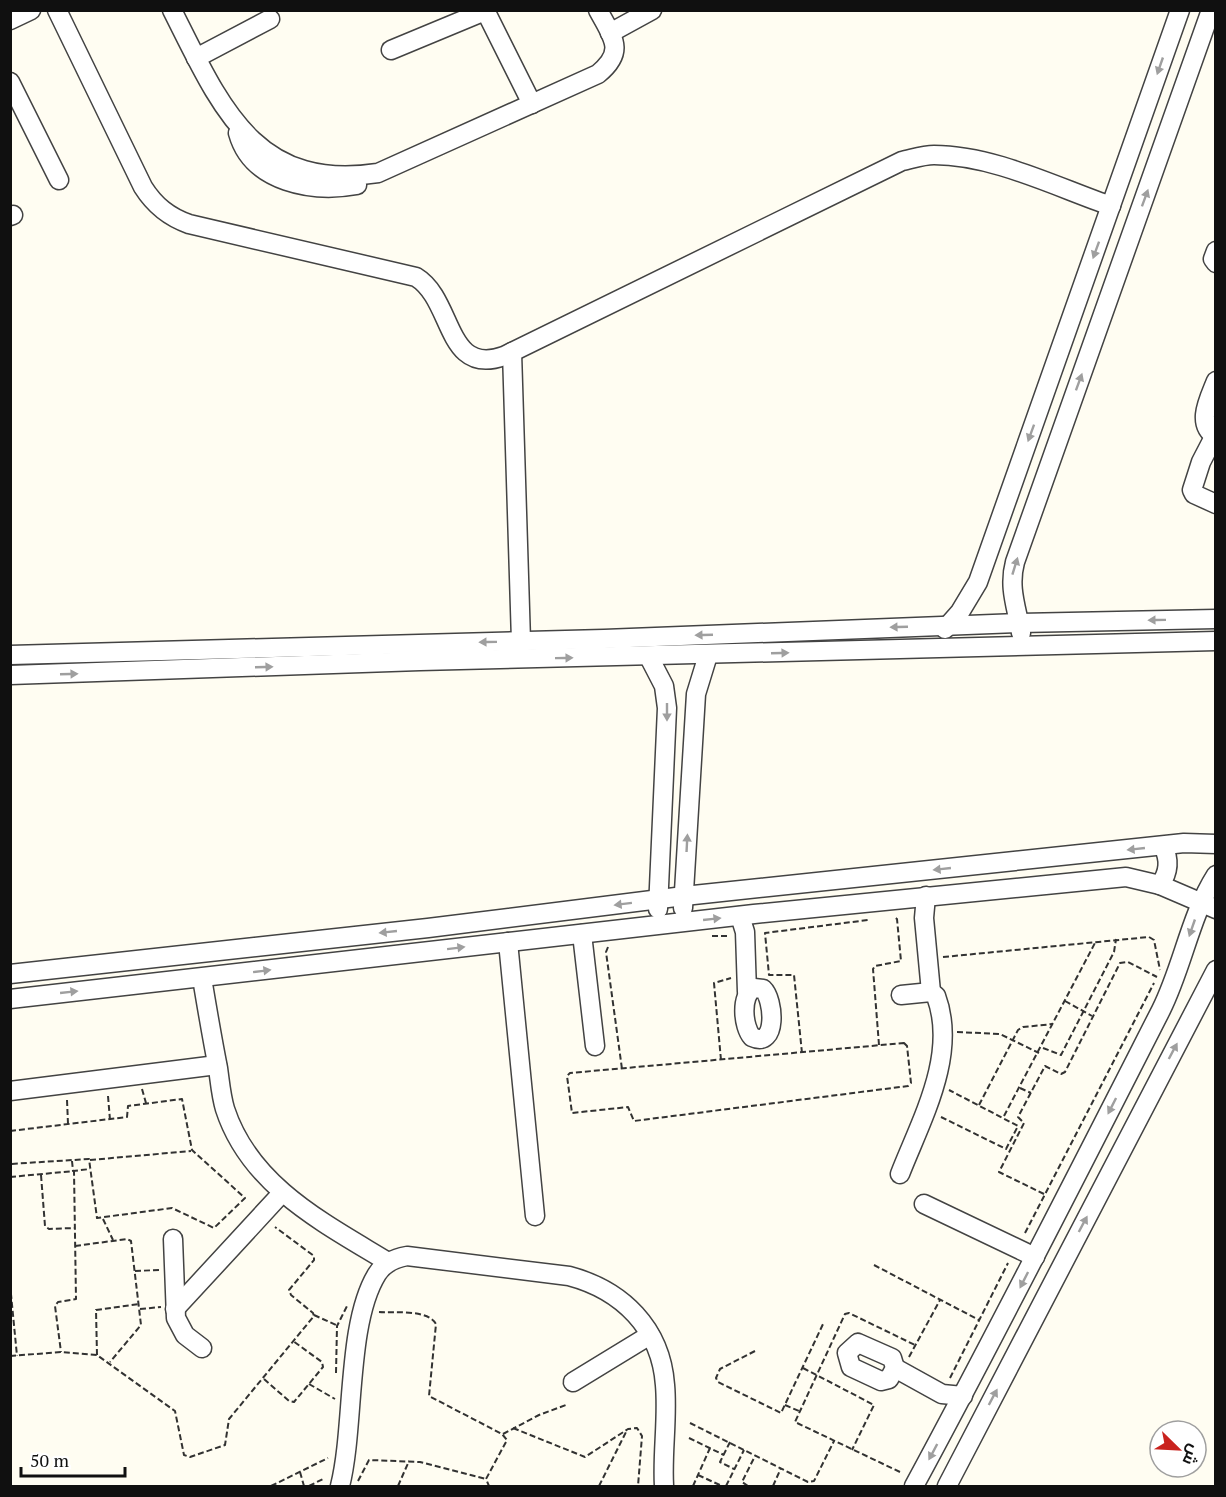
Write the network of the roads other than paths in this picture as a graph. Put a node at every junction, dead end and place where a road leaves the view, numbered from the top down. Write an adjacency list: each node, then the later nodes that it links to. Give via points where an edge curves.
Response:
1 (31, 10): 9 (street)
2 (57, 10): 20 (street, via 143,187 167,214 189,224 416,277 436,295 452,334 469,355 487,360)
3 (172, 10): 13 (street)
4 (598, 10): 11 (street)
5 (652, 10): 11 (street)
6 (1180, 10): 17 (street, one-way to 17)
7 (485, 11): 12 (street); 15 (street)
8 (270, 19): 13 (street)
9 (10, 20)
10 (1212, 20): 26 (street, one-way to 10, via 1011,576)
11 (610, 33): 15 (street, via 615,45 611,64 598,74)
12 (391, 50)
13 (196, 58): 15 (street, via 235,122 260,148 299,170 333,176 378,173)
14 (10, 82): 16 (street)
15 (532, 104)
16 (59, 180)
17 (1111, 206): 20 (street, via 989,163 957,156 931,155 902,161); 27 (street, one-way to 27, via 978,582)
18 (1215, 251): 19 (street)
19 (1215, 263)
20 (512, 352): 29 (street)
21 (1215, 381): 22 (street, via 1204,416 1206,428)
22 (1214, 435): 23 (street)
23 (1208, 464): 24 (street, via 1192,490)
24 (1215, 504)
25 (1215, 619): 26 (street, one-way to 26)
26 (1020, 622): 27 (street); 30 (street)
27 (949, 626): 31 (street, one-way to 31); 32 (street)
28 (1215, 640): 30 (street)
29 (521, 641): 31 (street); 33 (street, one-way to 33)
30 (1023, 644): 32 (street)
31 (605, 648): 35 (street); 36 (street, one-way to 31)
32 (931, 648): 34 (street, one-way to 32)
33 (10, 655)
34 (708, 655): 35 (street); 41 (street, one-way to 34, via 696,694)
35 (649, 657): 44 (street, one-way to 44, via 664,686 667,708)
36 (10, 675)
37 (1215, 844): 38 (street)
38 (1163, 846): 40 (street, via 1168,862); 41 (street, one-way to 41)
39 (1215, 875): 45 (street)
40 (1160, 885): 42 (street, via 1126,877); 45 (street)
41 (684, 896): 44 (street); 47 (street)
42 (927, 896): 43 (street); 55 (street)
43 (908, 898): 46 (street); 55 (street)
44 (659, 899): 48 (street); 52 (street, one-way to 52)
45 (1208, 906): 66 (street, one-way to 66, via 1171,991)
46 (747, 915): 47 (street, one-way to 46); 54 (street, via 747,955)
47 (683, 922): 48 (street)
48 (658, 925): 49 (street)
49 (582, 934): 50 (street); 58 (street)
50 (508, 942): 53 (street, one-way to 50); 64 (street)
51 (1215, 970): 77 (street, one-way to 51)
52 (10, 974)
53 (202, 978): 57 (street, one-way to 53); 59 (street)
54 (755, 991)
55 (927, 993): 56 (street); 61 (street, via 938,999 943,1035 936,1083)
56 (901, 995)
57 (10, 999)
58 (595, 1046)
59 (217, 1065): 60 (street); 62 (street, via 225,1108 239,1140)
60 (10, 1091)
61 (900, 1174)
62 (282, 1193): 67 (street); 68 (street)
63 (924, 1204): 66 (street)
64 (535, 1216)
65 (173, 1239): 68 (street)
66 (1035, 1257): 72 (street, one-way to 72)
67 (388, 1262): 69 (street, via 407,1256 594,1282 636,1313); 74 (street, via 376,1275 364,1311 347,1461)
68 (175, 1307): 70 (street, via 185,1335)
69 (650, 1335): 71 (street); 75 (street, via 666,1387)
70 (202, 1348)
71 (573, 1382)
72 (963, 1396): 73 (street); 73 (street, via 942,1394 898,1369)
73 (951, 1418): 76 (street, one-way to 76)
74 (340, 1486)
75 (664, 1486)
76 (914, 1486)
77 (947, 1486)

